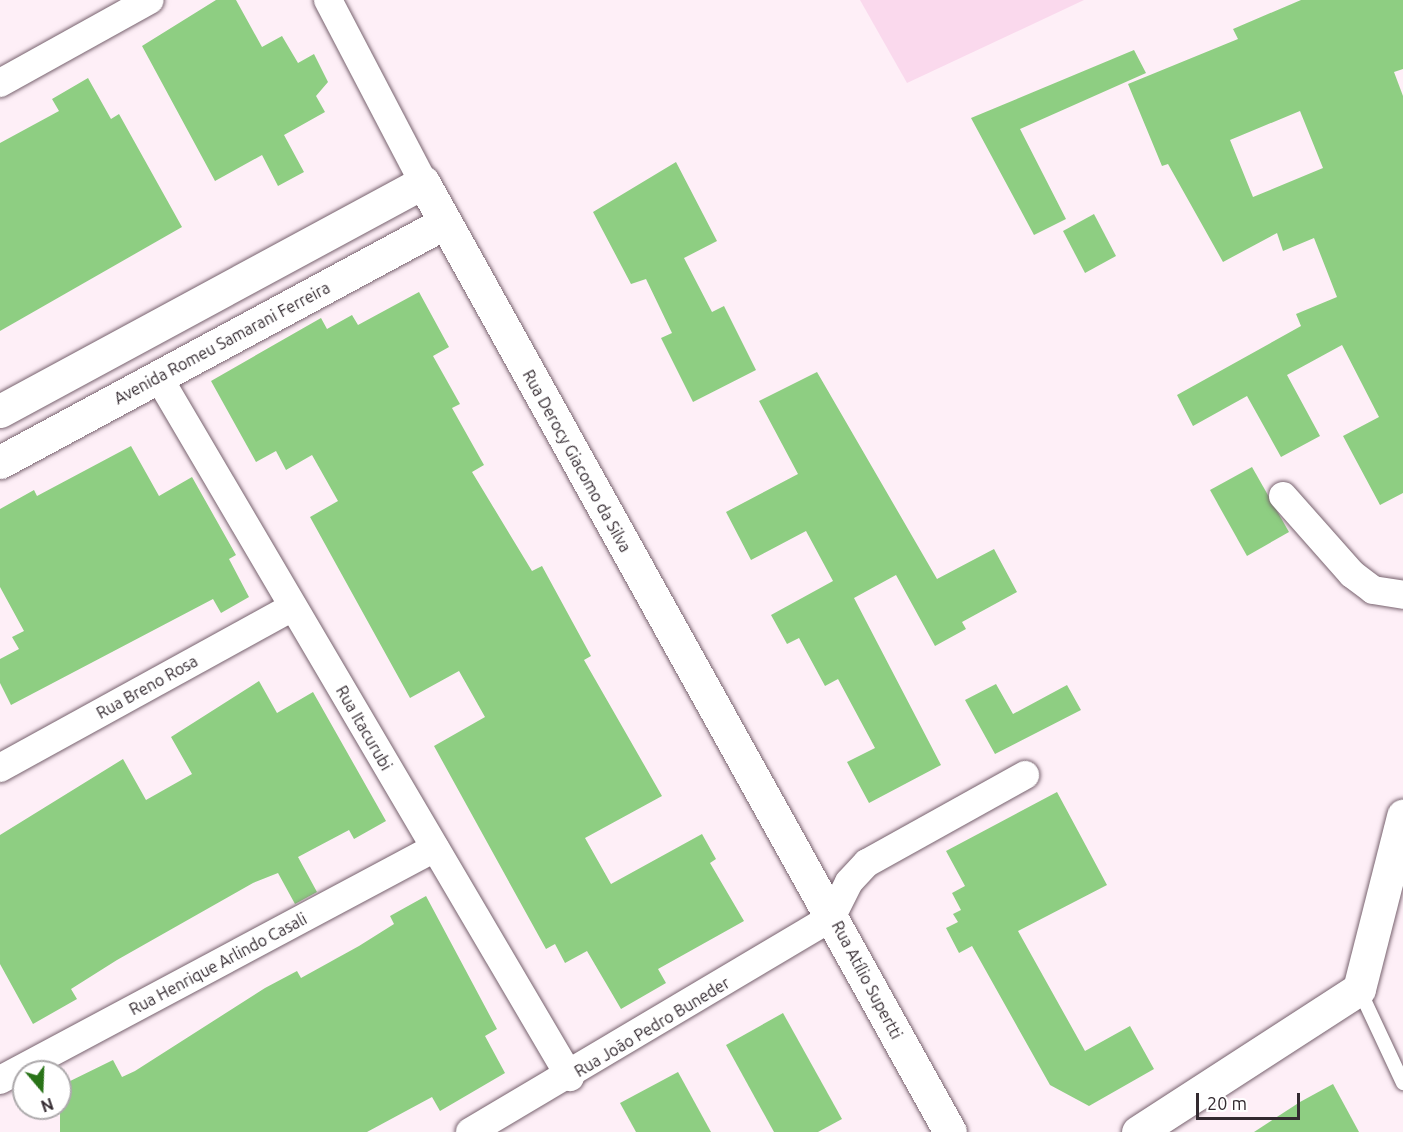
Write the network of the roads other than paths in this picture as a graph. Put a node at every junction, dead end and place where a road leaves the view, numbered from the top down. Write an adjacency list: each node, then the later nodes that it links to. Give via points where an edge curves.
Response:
1 (150, 0): 3 (street)
2 (328, 0): 4 (street, Rua Derocy Giacomo da Silva)
3 (0, 82)
4 (423, 183): 5 (street, Rua Derocy Giacomo da Silva); 7 (street)
5 (444, 223): 6 (street, Avenida Romeu Samarani Ferreira); 16 (street, Rua Derocy Giacomo da Silva)
6 (159, 378): 8 (street, Avenida Romeu Samarani Ferreira); 11 (street, Rua Itacurubi)
7 (0, 411)
8 (0, 462)
9 (1283, 496): 10 (street, via 1352,574 1373,590)
10 (1403, 595)
11 (293, 607): 12 (street, Rua Breno Rosa); 15 (street, Rua Itacurubi)
12 (0, 768)
13 (1025, 775): 16 (street, Rua Atílio Supertti, via 867,864 849,882)
14 (1403, 816): 17 (street)
15 (435, 848): 18 (street, Rua Itacurubi); 19 (street, Rua Henrique Arlindo Casali)
16 (831, 918): 18 (street, Rua João Pedro Buneder); 22 (street, Rua Atílio Supertti)
17 (1359, 989): 20 (lane); 23 (street)
18 (570, 1077): 21 (street, Rua João Pedro Buneder)
19 (0, 1080)
20 (1403, 1083)
21 (470, 1132)
22 (950, 1132)
23 (1138, 1132)

